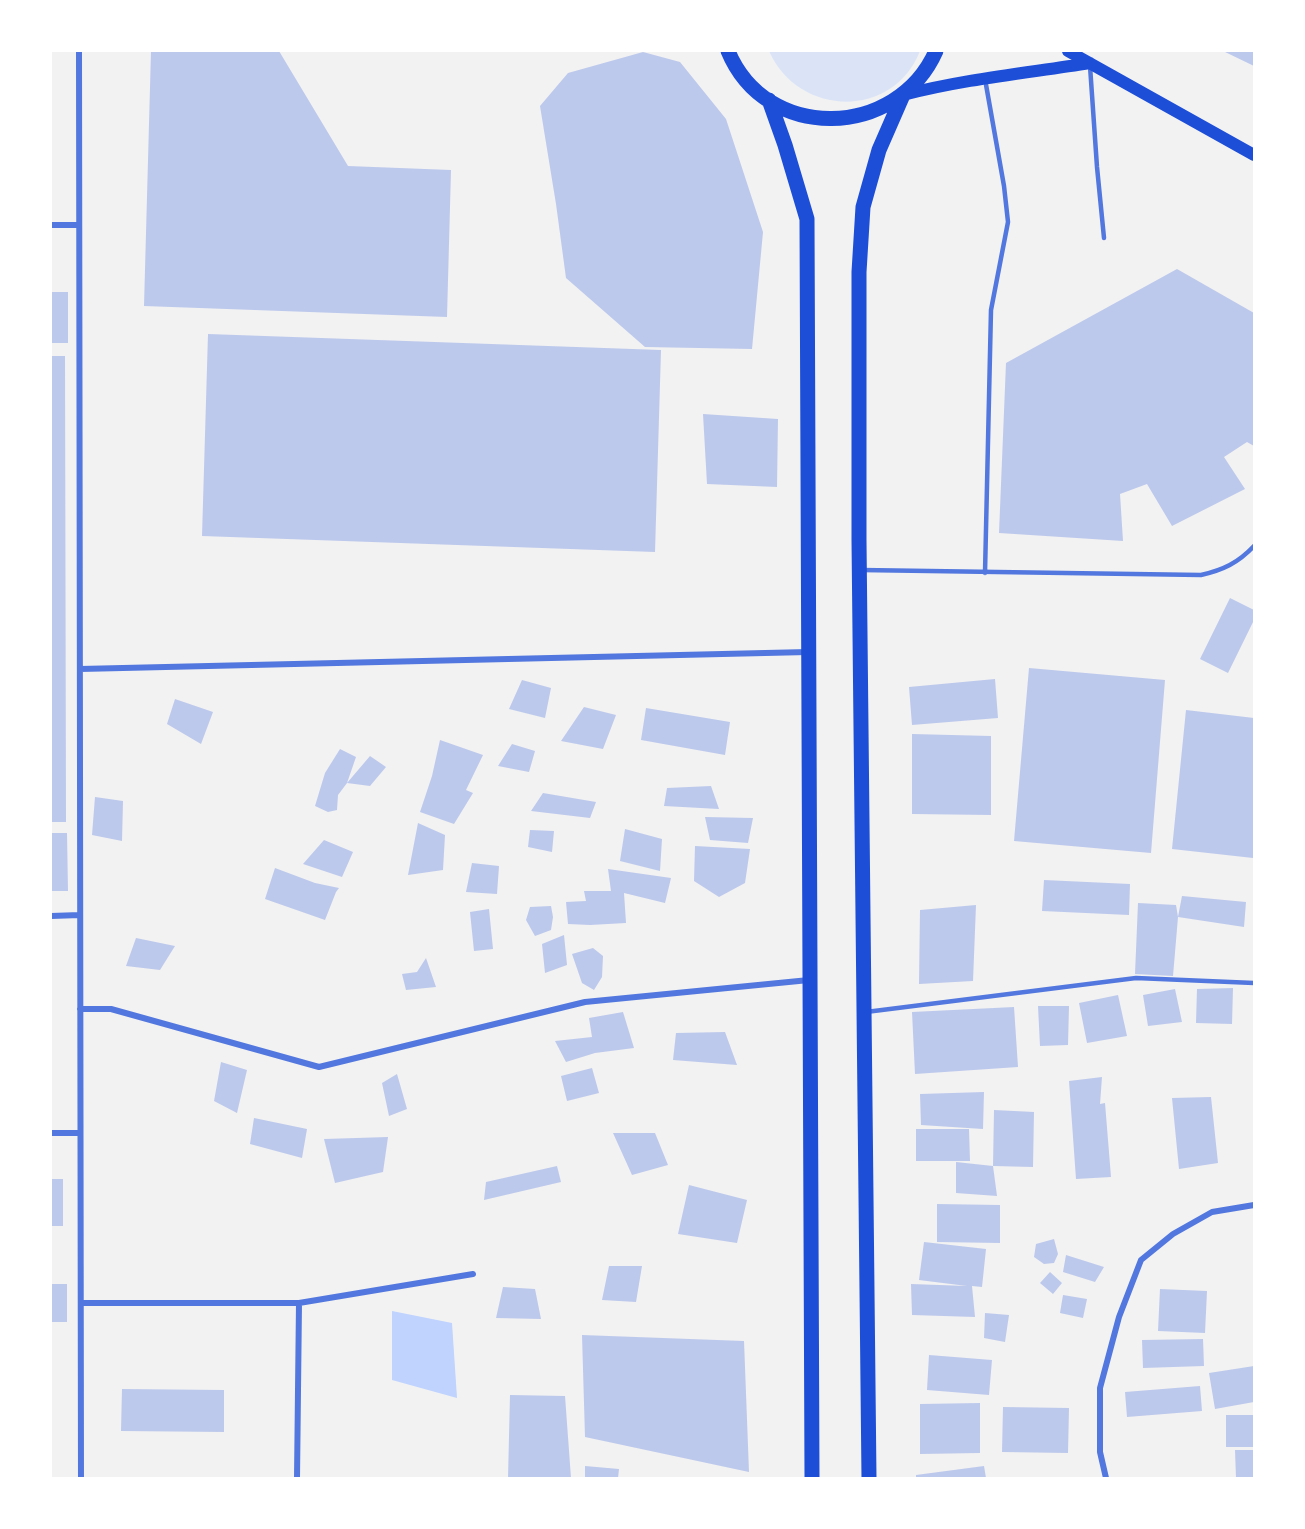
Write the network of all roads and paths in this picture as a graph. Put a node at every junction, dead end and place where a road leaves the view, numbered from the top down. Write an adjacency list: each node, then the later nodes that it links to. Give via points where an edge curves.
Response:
1 (79, 51): 11 (street)
2 (936, 51): 7 (main road)
3 (1068, 51): 5 (main road)
4 (726, 53): 8 (main road)
5 (1090, 63): 6 (main road); 9 (main road); 12 (lane)
6 (985, 77): 7 (main road); 15 (lane, via 1008,222 991,310)
7 (903, 95): 8 (main road, via 867,114 826,119 806,116); 14 (main road, via 879,150 863,207 859,272)
8 (769, 100): 16 (main road, via 807,219)
9 (1254, 155)
10 (51, 225): 11 (street)
11 (79, 225): 17 (street)
12 (1104, 238)
13 (1254, 546): 15 (lane, via 1231,566 1201,575)
14 (859, 570): 15 (lane); 23 (main road)
15 (985, 573)
16 (808, 652): 17 (street); 20 (main road)
17 (80, 669): 18 (street)
18 (80, 915): 19 (street); 22 (street)
19 (51, 916)
20 (809, 980): 22 (street, via 585,1002 320,1067 111,1009); 32 (main road)
21 (1254, 983): 23 (lane, via 1136,978)
22 (80, 1009): 25 (street)
23 (863, 1012): 33 (main road)
24 (51, 1133): 25 (street)
25 (80, 1133): 28 (street)
26 (1254, 1204): 34 (street, via 1212,1212 1173,1234 1141,1260 1119,1317 1100,1388 1100,1452)
27 (473, 1274): 29 (street)
28 (81, 1303): 29 (street); 30 (street)
29 (298, 1303): 31 (street)
30 (81, 1478)
31 (297, 1478)
32 (812, 1478)
33 (869, 1478)
34 (1106, 1478)

